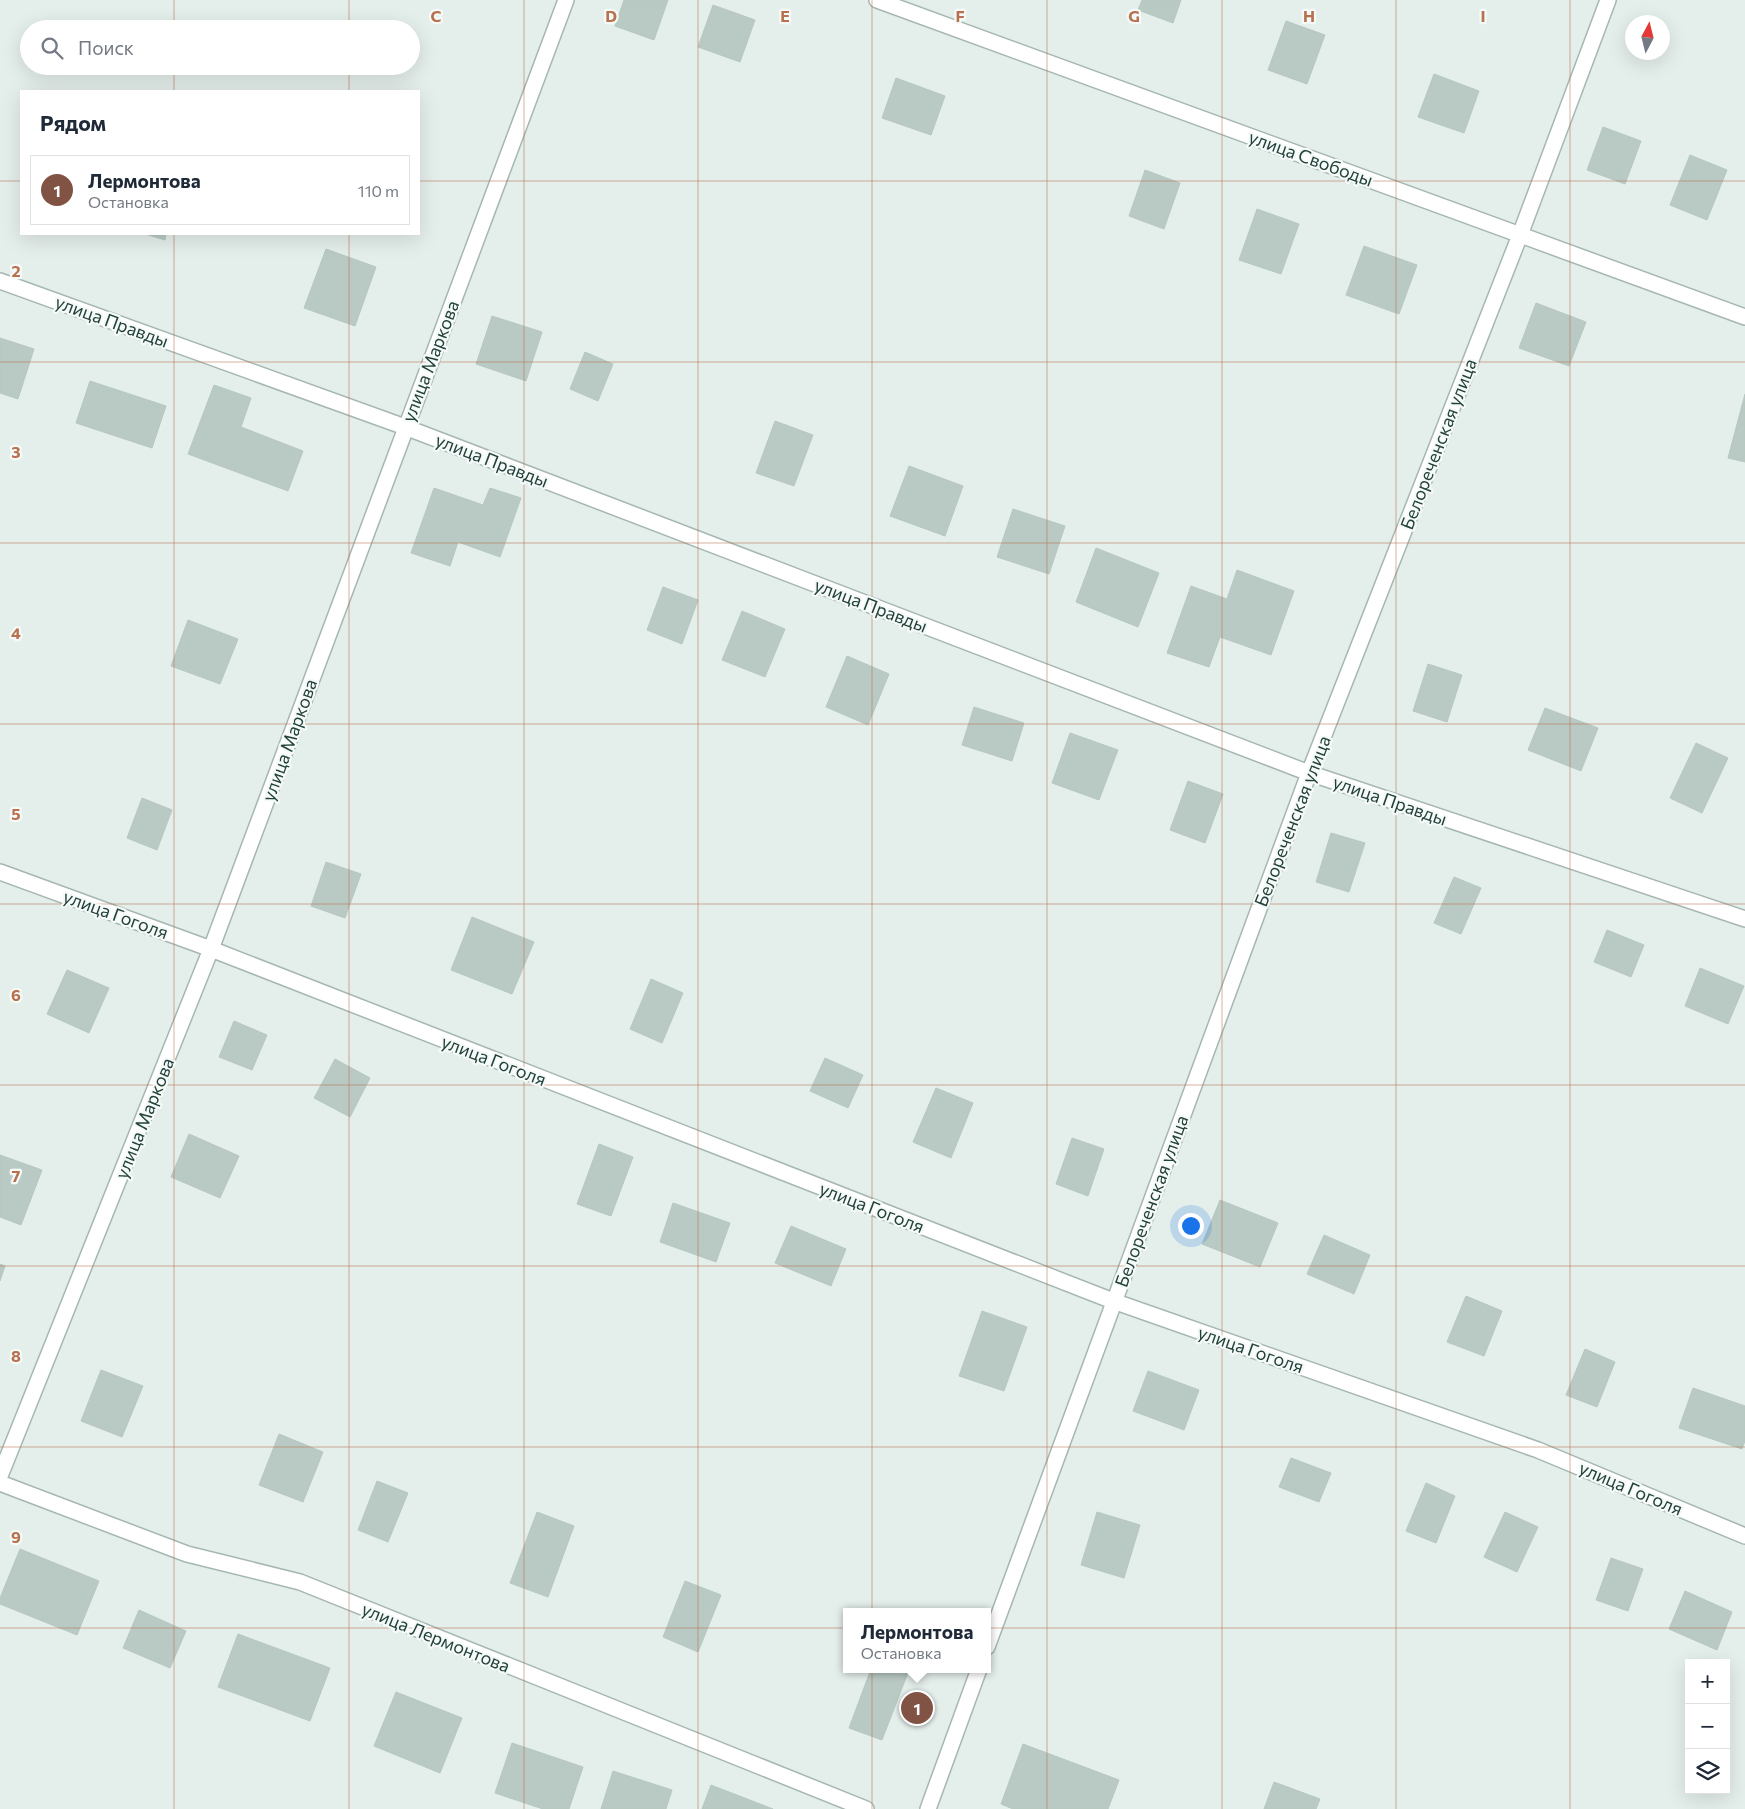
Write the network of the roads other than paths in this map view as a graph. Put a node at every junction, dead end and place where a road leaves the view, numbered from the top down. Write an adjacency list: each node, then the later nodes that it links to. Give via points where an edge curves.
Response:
1 (566, 0): 7 (street, улица Маркова)
2 (876, 0): 4 (street, улица Свободы)
3 (1608, 0): 4 (street, Белореченская улица)
4 (1520, 235): 6 (street, улица Свободы); 8 (street, Белореченская улица)
5 (0, 281): 7 (street, улица Правды)
6 (1745, 317)
7 (406, 427): 8 (street, улица Правды); 11 (street, улица Маркова)
8 (1309, 773): 10 (street, улица Правды); 12 (street, Белореченская улица)
9 (0, 872): 11 (street, улица Гоголя)
10 (1745, 919)
11 (212, 949): 12 (street, улица Гоголя); 13 (street, улица Маркова)
12 (1114, 1301): 15 (street, улица Гоголя, via 1538,1450); 16 (street, Белореченская улица)
13 (0, 1476)
14 (0, 1483): 18 (street, улица Лермонтова, via 187,1554 300,1582)
15 (1745, 1536)
16 (991, 1636)
17 (978, 1673): 19 (street)
18 (866, 1809)
19 (928, 1809)

